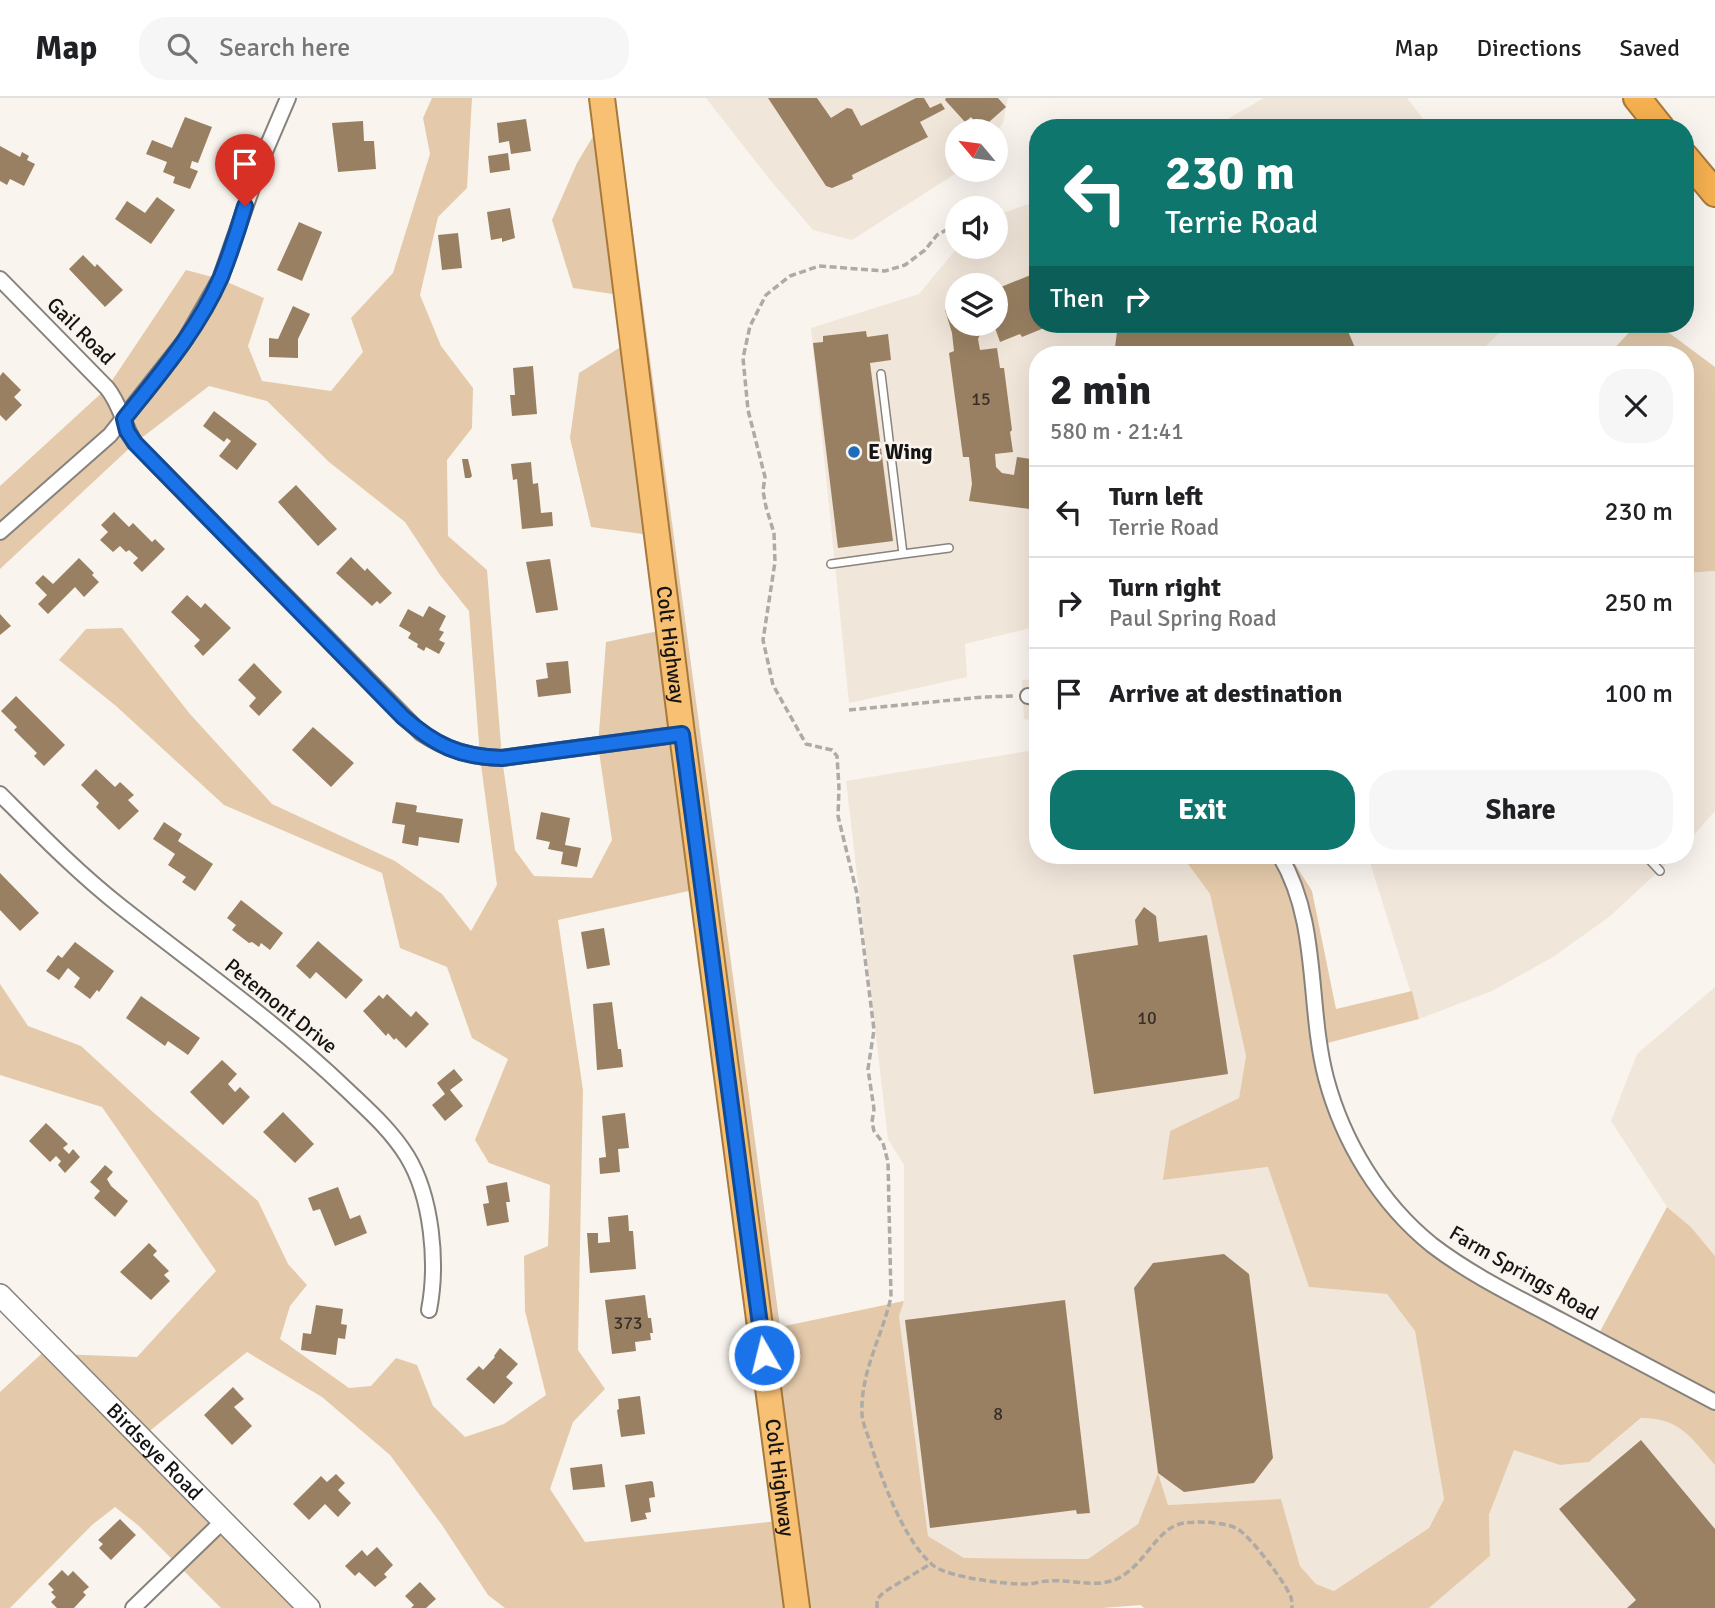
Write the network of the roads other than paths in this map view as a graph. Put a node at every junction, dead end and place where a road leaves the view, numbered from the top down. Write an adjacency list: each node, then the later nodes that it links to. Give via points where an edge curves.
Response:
1 (288, 98): 9 (street, via 215,289 185,340)
2 (602, 98): 14 (highway, Colt Highway)
3 (1637, 98): 4 (highway)
4 (1654, 119)
5 (1694, 168): 6 (highway)
6 (1715, 193)
7 (0, 279): 9 (street, Gail Road, via 107,388)
8 (881, 374): 12 (lane)
9 (124, 419): 10 (street); 14 (street, Gail Road, via 135,443 403,717 440,745 470,755 502,758)
10 (0, 532)
11 (949, 548): 12 (lane)
12 (903, 554): 13 (lane)
13 (831, 564)
14 (682, 734): 25 (highway, Colt Highway)
15 (0, 794): 20 (street, Petemont Drive, via 92,883 251,1007 390,1132 407,1157 426,1213 434,1261)
16 (1284, 864): 21 (street, Farm Springs Road, via 1306,930 1320,1045 1332,1099 1354,1152 1388,1199 1432,1244 1483,1278)
17 (1653, 864): 18 (lane)
18 (1660, 871)
19 (0, 1295): 22 (main road, Birdseye Road)
20 (429, 1310)
21 (1715, 1402)
22 (223, 1521): 23 (street); 24 (main road, Birdseye Road)
23 (133, 1608)
24 (309, 1608)
25 (797, 1608)

